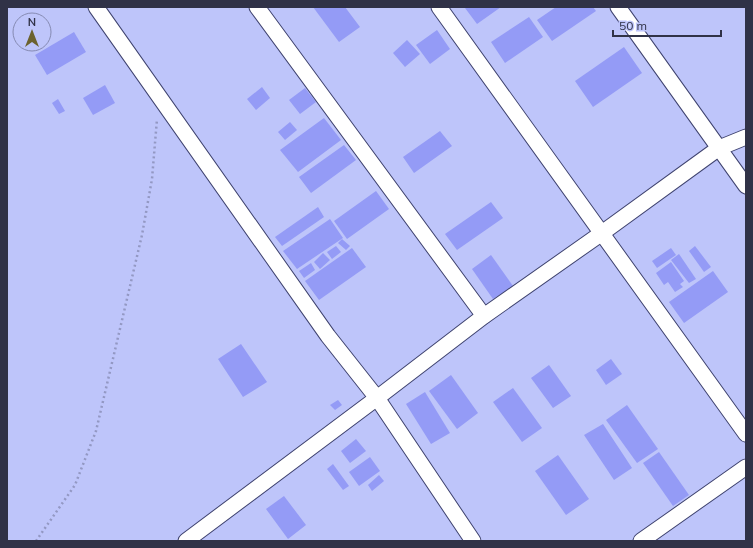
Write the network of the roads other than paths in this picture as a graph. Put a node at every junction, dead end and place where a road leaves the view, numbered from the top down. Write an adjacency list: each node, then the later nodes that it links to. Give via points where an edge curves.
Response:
1 (96, 7): 10 (street, via 328,336)
2 (257, 7): 9 (street)
3 (439, 7): 8 (street)
4 (618, 7): 6 (street)
5 (746, 137): 6 (street)
6 (720, 148): 7 (street); 8 (street)
7 (746, 186)
8 (602, 233): 9 (street); 11 (street)
9 (484, 316): 10 (street)
10 (377, 398): 13 (street); 14 (street)
11 (746, 434)
12 (746, 467): 15 (street)
13 (186, 541)
14 (473, 541)
15 (641, 541)

